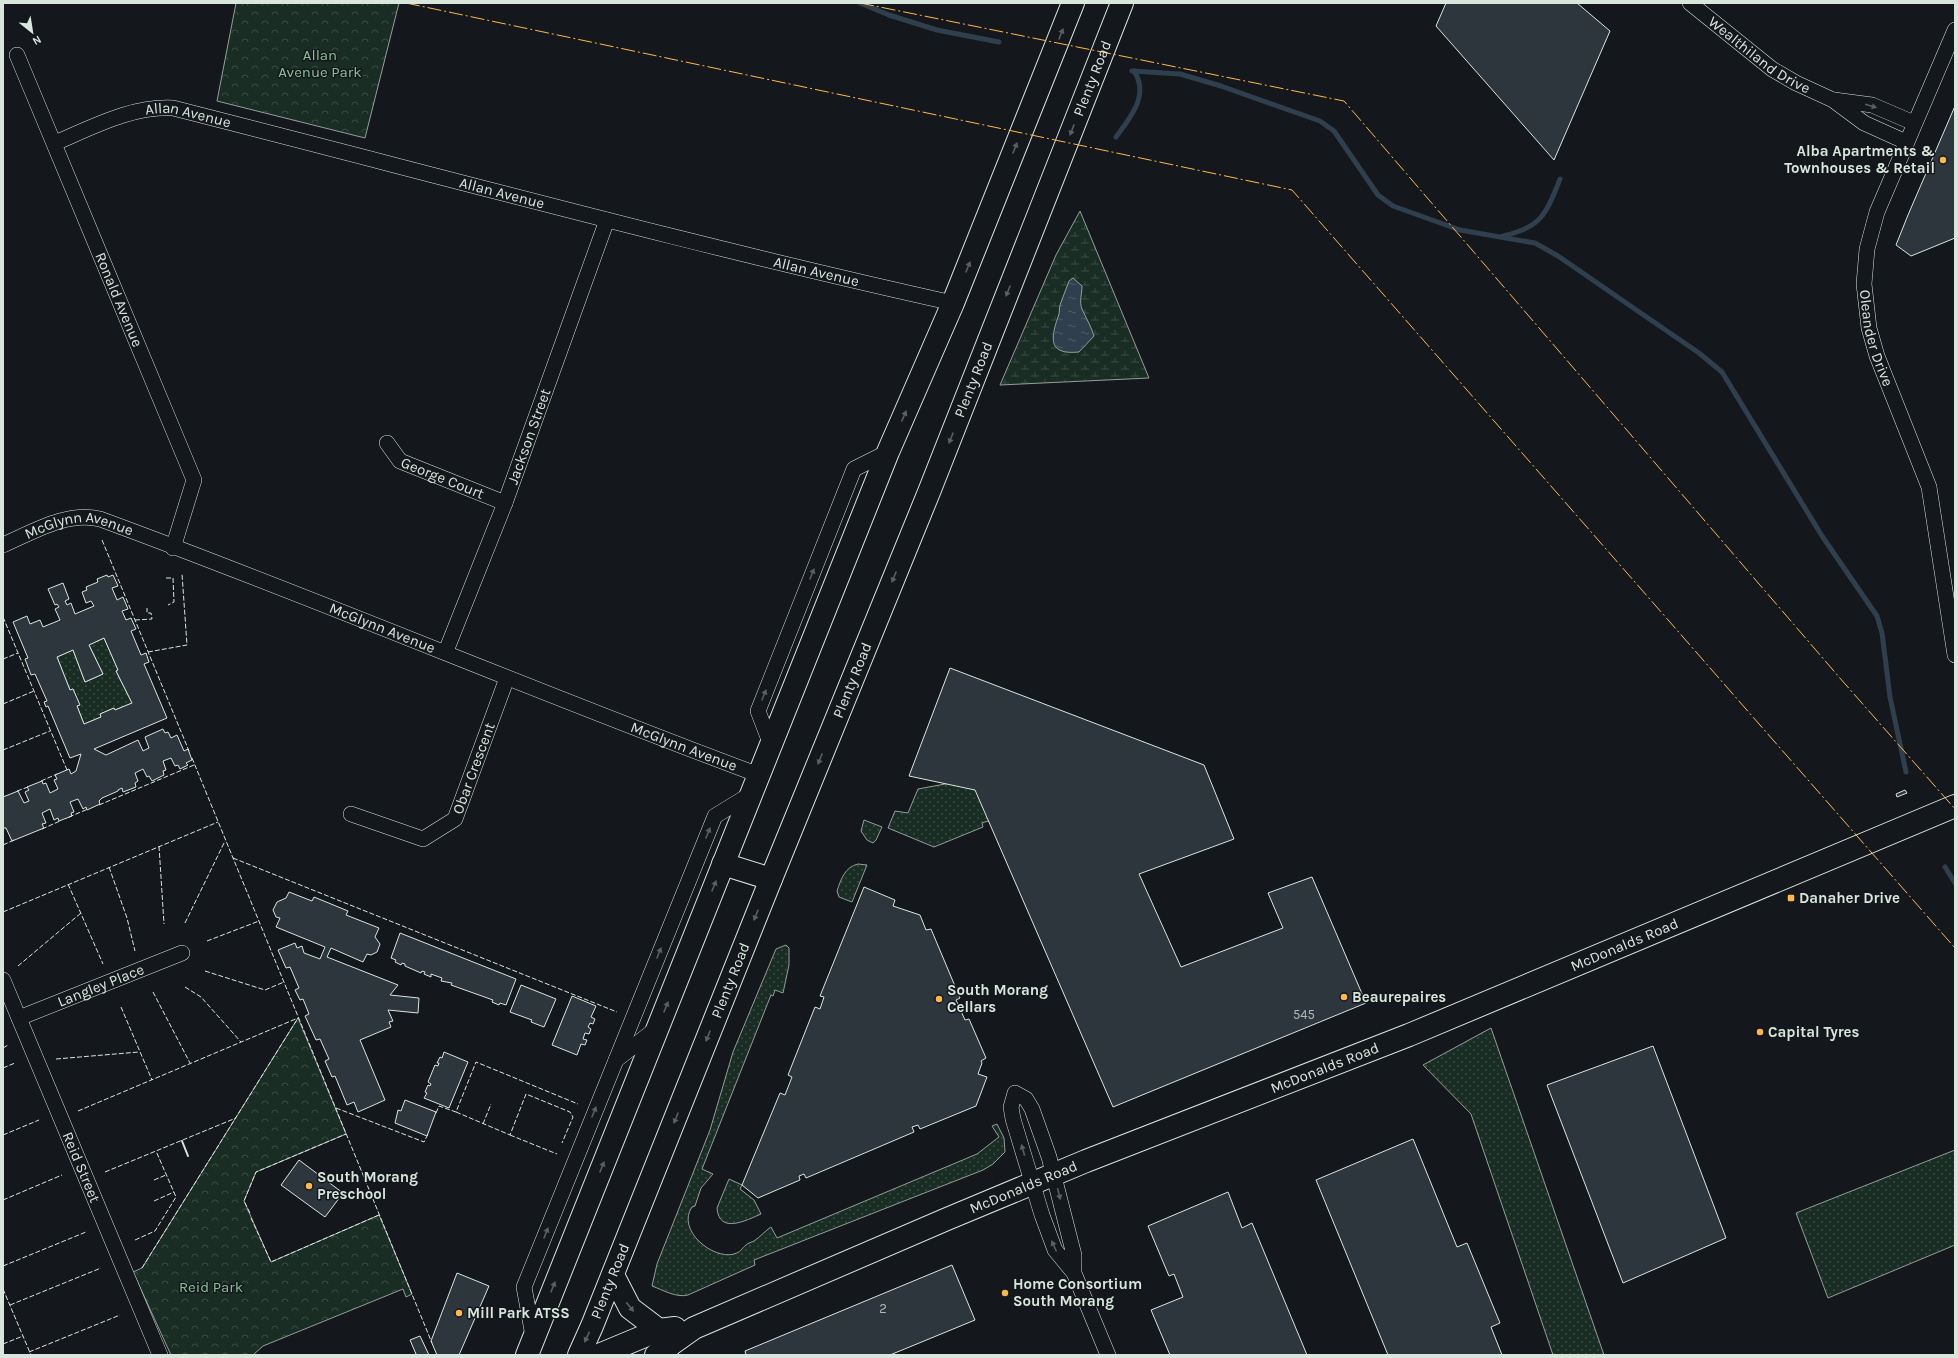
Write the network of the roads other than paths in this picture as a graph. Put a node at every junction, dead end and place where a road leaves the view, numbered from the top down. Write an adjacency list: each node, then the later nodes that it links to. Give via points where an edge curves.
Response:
1 (1073, 3): 11 (main road, one-way to 1)
2 (1122, 3): 23 (main road, Plenty Road, one-way to 23, via 932,485)
3 (1690, 3): 6 (street, Wealthiland Drive, via 1772,69)
4 (1954, 36): 7 (street, Oleander Drive)
5 (17, 54): 9 (street, Ronald Avenue)
6 (1833, 100): 7 (street, Wealthiland Drive, one-way to 7, via 1872,105); 8 (street, Wealthiland Drive, via 1864,123)
7 (1914, 124): 8 (street, Oleander Drive)
8 (1906, 142): 17 (street, Oleander Drive, via 1871,230 1866,264 1865,306 1877,356 1929,487)
9 (55, 143): 10 (street, Allan Avenue, via 131,112 155,107 173,108); 15 (street, Ronald Avenue, via 194,480)
10 (607, 220): 11 (street, Allan Avenue, via 886,289); 13 (street, Jackson Street)
11 (953, 303): 19 (main road, one-way to 11, via 888,452)
12 (387, 443): 13 (street, George Court, via 400,461)
13 (505, 504): 16 (street, Jackson Street)
14 (3, 545): 15 (street, McGlynn Avenue, via 65,520 87,516)
15 (173, 548): 16 (street, McGlynn Avenue)
16 (446, 651): 18 (street, McGlynn Avenue)
17 (1955, 654)
18 (507, 678): 19 (street, McGlynn Avenue); 21 (street, Obar Crescent, via 455,819 423,839)
19 (755, 784): 22 (main road); 28 (street, one-way to 19, via 715,816)
20 (1950, 812): 29 (main road, McDonalds Road, via 1417,1032)
21 (352, 814)
22 (723, 864): 23 (main road); 27 (main road, one-way to 22)
23 (770, 879): 32 (main road, Plenty Road, one-way to 32)
24 (182, 952): 26 (street, Langley Place)
25 (3, 980): 26 (street, Reid Street)
26 (19, 1018): 35 (street, Reid Street)
27 (658, 1027): 28 (street); 33 (main road, one-way to 27)
28 (616, 1061): 33 (street, one-way to 28, via 524,1287)
29 (1054, 1175): 30 (main road, McDonalds Road); 30 (street, one-way to 29, via 1013,1119 1011,1107 1015,1093 1026,1100 1032,1108); 31 (street, one-way to 31, via 1074,1255)
30 (1032, 1183): 31 (street, one-way to 30, via 1056,1250); 34 (main road, McDonalds Road, via 694,1328 670,1328)
31 (1074, 1273): 38 (street)
32 (613, 1275): 34 (main road, one-way to 34, via 630,1308); 36 (main road, Plenty Road, one-way to 36)
33 (530, 1346)
34 (661, 1347): 37 (main road, McDonalds Road)
35 (160, 1355)
36 (579, 1355)
37 (598, 1355)
38 (1108, 1355)

